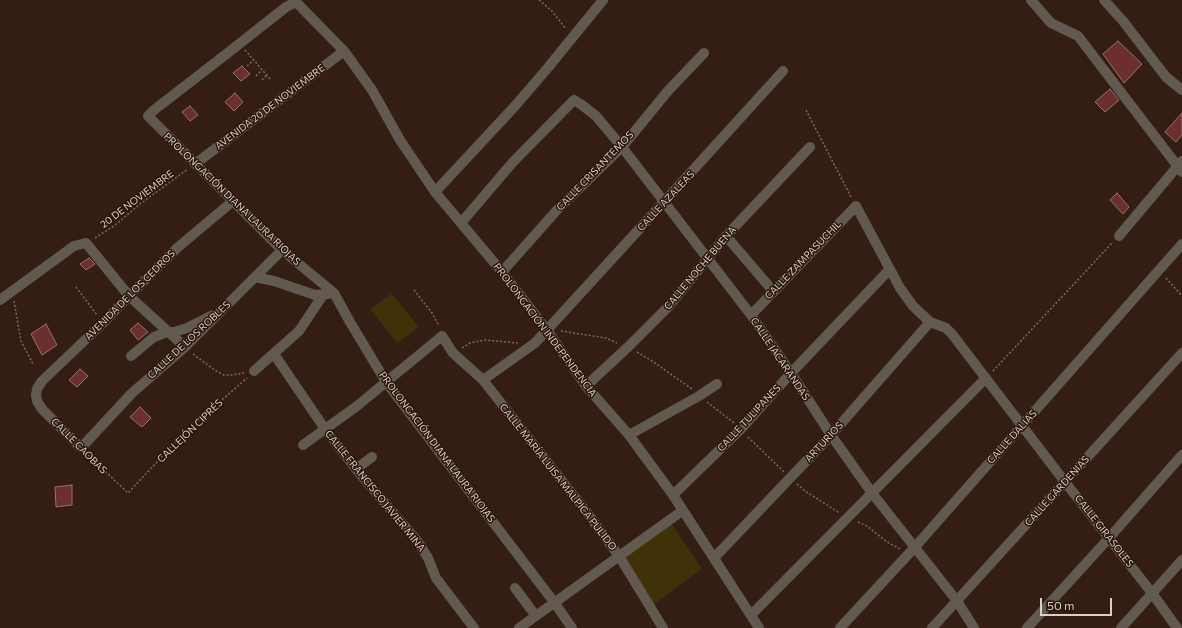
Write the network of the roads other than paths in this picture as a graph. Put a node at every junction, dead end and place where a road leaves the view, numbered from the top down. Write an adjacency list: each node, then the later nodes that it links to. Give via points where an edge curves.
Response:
1 (603, 0): 13 (street, via 515,106)
2 (1030, 0): 12 (street, via 1051,24 1078,36)
3 (1104, 0): 8 (street, via 1166,77)
4 (295, 1): 5 (street, PROLONGACIÓN INDEPENDENCIA); 11 (street, PROLONGACIÓN DIANA LAURA RIOJAS, via 148,116)
5 (344, 50): 11 (street, AVENIDA 20 DE NOVIEMBRE); 13 (street, PROLONGACIÓN INDEPENDENCIA)
6 (704, 53): 10 (street, CALLE CRISANTEMOS, via 667,92)
7 (783, 71): 15 (street, CALLE AZALEAS)
8 (1182, 90)
9 (810, 146): 18 (street, CALLE NOCHE BUENA)
10 (622, 147): 15 (street, CALLE JACARANDAS); 17 (street, CALLE JACARANDAS, via 596,116 574,100 513,162); 24 (street, CALLE CRISANTEMOS, via 558,210)
11 (195, 164): 14 (street, PROLONGACIÓN DIANA LAURA RIOJAS)
12 (1180, 166): 19 (street)
13 (435, 192): 17 (street, PROLONGACIÓN INDEPENDENCIA)
14 (233, 201): 21 (street, PROLONGACIÓN DIANA LAURA RIOJAS); 29 (street, AVENIDA DE LOS CEDROS, via 177,248)
15 (664, 202): 22 (street, CALLE JACARANDAS); 34 (street, CALLE AZALEAS)
16 (856, 206): 23 (street, CALLE GIRASOLES); 26 (street, CALLE ZAMPASUCHIL)
17 (461, 223): 24 (street, PROLONGACIÓN INDEPENDENCIA)
18 (726, 236): 22 (street, CALLE NOCHE BUENA); 26 (street)
19 (1119, 236)
20 (1182, 244): 48 (street, CALLE DALIAS)
21 (282, 250): 25 (street, CALLE DE LOS ROBLES); 27 (street, PROLONGACIÓN DIANA LAURA RIOJAS)
22 (708, 259): 32 (street, CALLE JACARANDAS); 46 (street, CALLE NOCHE BUENA, via 669,306)
23 (890, 269): 33 (street, CALLE GIRASOLES, via 913,306); 41 (street, CALLE TULIPANES)
24 (502, 272): 34 (street, PROLONGACIÓN INDEPENDENCIA)
25 (255, 278): 28 (street); 31 (street, CALLE DE LOS ROBLES)
26 (773, 291): 32 (street, CALLE ZAMPASUCHIL)
27 (334, 293): 28 (street); 44 (street, PROLONGACIÓN DIANA LAURA RIOJAS)
28 (323, 295): 38 (street, via 299,330)
29 (129, 296): 30 (street, via 86,243 74,246); 35 (street); 47 (street, AVENIDA DE LOS CEDROS, via 42,381)
30 (0, 300)
31 (220, 312): 35 (street, via 187,328); 36 (street, CALLE DE LOS ROBLES)
32 (751, 314): 41 (street, CALLE JACARANDAS)
33 (930, 322): 42 (street, CALLE GIRASOLES, via 946,328); 51 (street, ARTURIOS)
34 (547, 330): 43 (street, CALLE AZALEAS, via 535,343); 46 (street, PROLONGACIÓN INDEPENDENCIA)
35 (167, 332): 36 (street); 39 (street, via 154,338)
36 (185, 347): 53 (street, CALLE DE LOS ROBLES, via 132,393)
37 (1182, 353): 57 (street, CALLE GARDENIAS)
38 (274, 354): 40 (street); 49 (street, CALLE FRANCISCO JAVIER MINA)
39 (131, 356)
40 (254, 371)
41 (791, 373): 51 (street, CALLE JACARANDAS); 59 (street, CALLE TULIPANES, via 741,429)
42 (986, 378): 48 (street, CALLE GIRASOLES); 58 (street)
43 (482, 380): 44 (street, CALLE MARÍA LUISA MALPICA PULIDO, via 453,352 442,336); 63 (street, CALLE MARÍA LUISA MALPICA PULIDO)
44 (386, 382): 49 (street); 69 (street, PROLONGACIÓN DIANA LAURA RIOJAS)
45 (717, 384): 50 (street)
46 (586, 386): 50 (street, PROLONGACIÓN INDEPENDENCIA)
47 (36, 395): 53 (street, CALLE CAOBAS, via 42,409)
48 (1023, 425): 57 (street, CALLE GIRASOLES); 62 (street, CALLE DALIAS)
49 (325, 428): 52 (street); 56 (street, CALLE FRANCISCO JAVIER MINA)
50 (629, 435): 59 (street, PROLONGACIÓN INDEPENDENCIA)
51 (831, 435): 58 (street, CALLE JACARANDAS); 64 (street, ARTURIOS)
52 (303, 444)
53 (81, 448)
54 (1182, 455): 61 (street)
55 (372, 457): 56 (street)
56 (356, 469): 72 (street, CALLE FRANCISCO JAVIER MINA, via 418,542 436,578)
57 (1065, 482): 61 (street, CALLE GIRASOLES); 68 (street, CALLE GARDENIAS)
58 (872, 492): 62 (street, CALLE JACARANDAS); 70 (street)
59 (673, 495): 60 (street, PROLONGACIÓN INDEPENDENCIA)
60 (682, 511): 63 (street); 64 (street, PROLONGACIÓN INDEPENDENCIA)
61 (1109, 538): 67 (street, CALLE GIRASOLES); 80 (street)
62 (915, 546): 68 (street, CALLE JACARANDAS); 77 (street, CALLE DALIAS)
63 (619, 556): 69 (street); 75 (street, CALLE MARÍA LUISA MALPICA PULIDO)
64 (714, 558): 70 (street, PROLONGACIÓN INDEPENDENCIA)
65 (1182, 560): 67 (street)
66 (515, 588): 71 (street)
67 (1152, 593): 81 (street); 82 (street, CALLE GIRASOLES)
68 (957, 600): 78 (street, CALLE GARDENIAS); 79 (street, CALLE JACARANDAS)
69 (554, 602): 71 (street); 74 (street, PROLONGACIÓN DIANA LAURA RIOJAS)
70 (751, 615): 76 (street, PROLONGACIÓN INDEPENDENCIA)
71 (536, 616): 73 (street)
72 (474, 628)
73 (519, 628)
74 (572, 628)
75 (663, 628)
76 (759, 628)
77 (840, 628)
78 (932, 628)
79 (974, 628)
80 (1027, 628)
81 (1121, 628)
82 (1177, 628)

